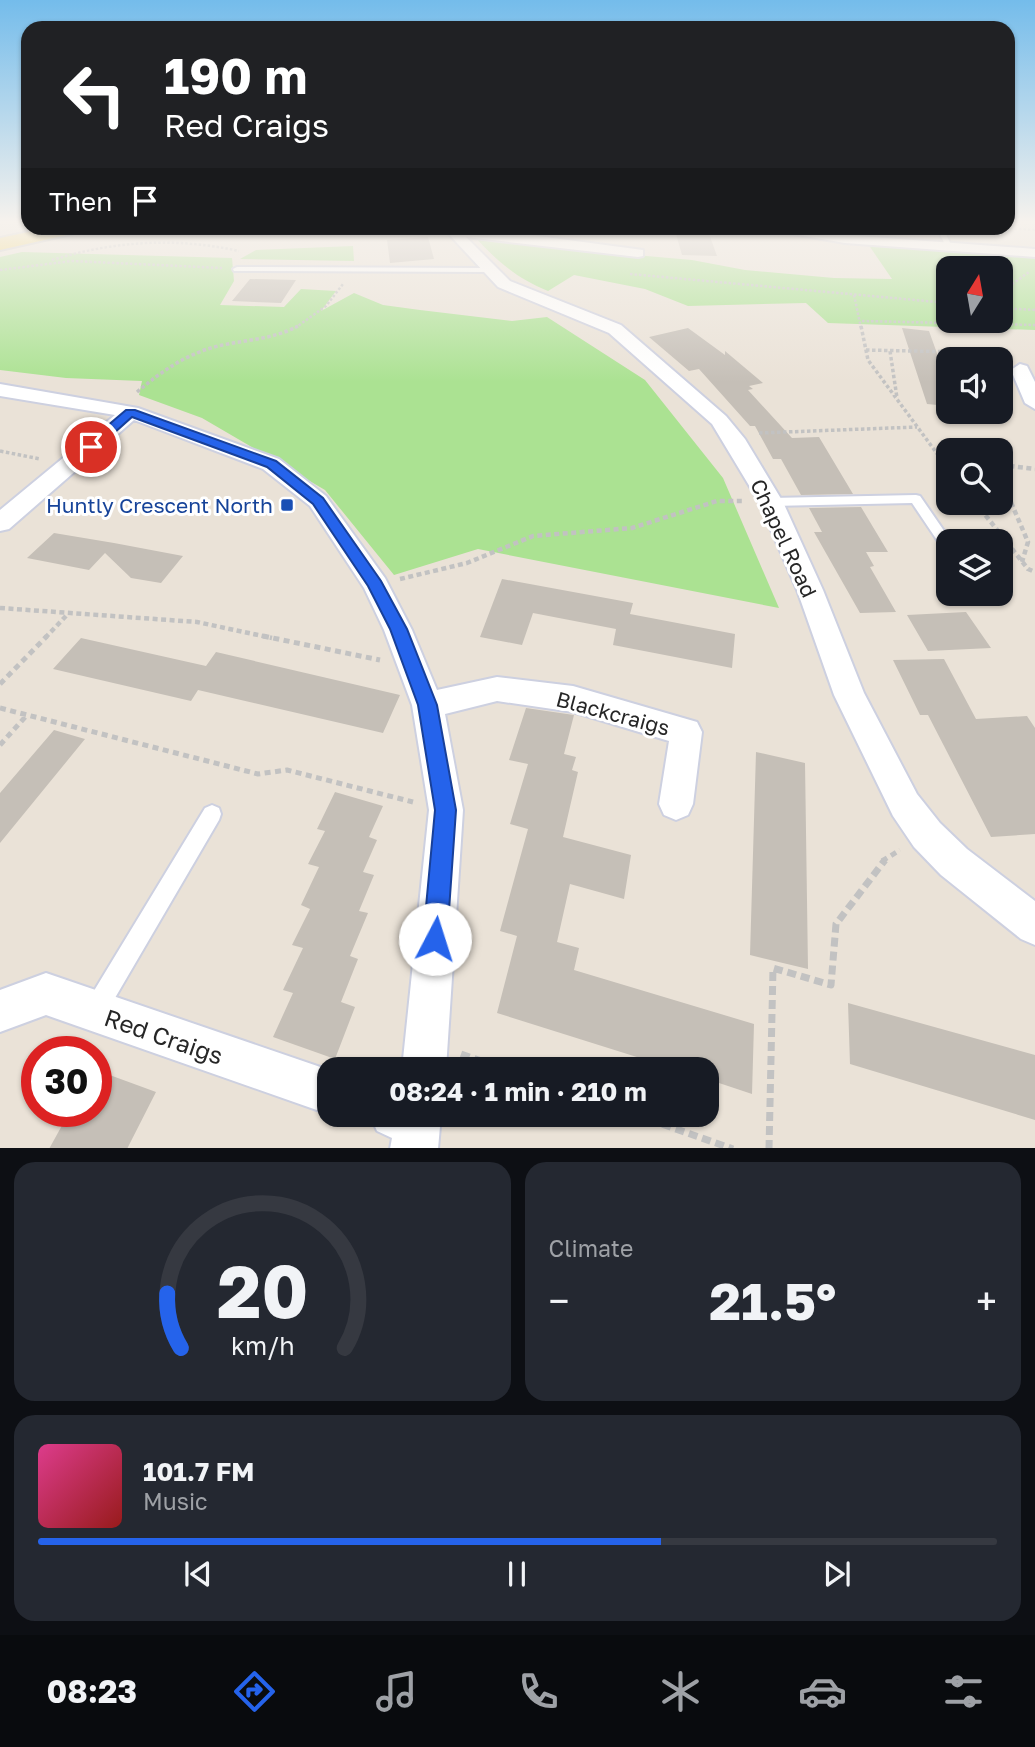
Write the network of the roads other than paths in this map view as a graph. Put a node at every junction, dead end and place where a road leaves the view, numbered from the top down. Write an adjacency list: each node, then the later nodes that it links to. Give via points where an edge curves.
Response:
1 (497, 276): 6 (street, Chapel Road, via 517,291 615,329 701,402 731,434)
2 (1018, 362): 4 (street)
3 (0, 390): 5 (street)
4 (1035, 403)
5 (131, 412): 7 (street); 9 (street, via 271,464 318,501 376,585)
6 (771, 502): 8 (lane, via 916,499); 12 (street, Chapel Road, via 849,695 905,805 926,835 954,862)
7 (0, 523)
8 (936, 529)
9 (428, 705): 10 (street, Blackcraigs, via 496,690 573,699 686,732); 15 (street, via 446,810)
10 (676, 804)
11 (212, 814): 14 (lane)
12 (1035, 925)
13 (0, 1011): 14 (street, Red Craigs, via 46,994)
14 (94, 1011): 16 (street, Red Craigs)
15 (425, 1056)
16 (317, 1089)

